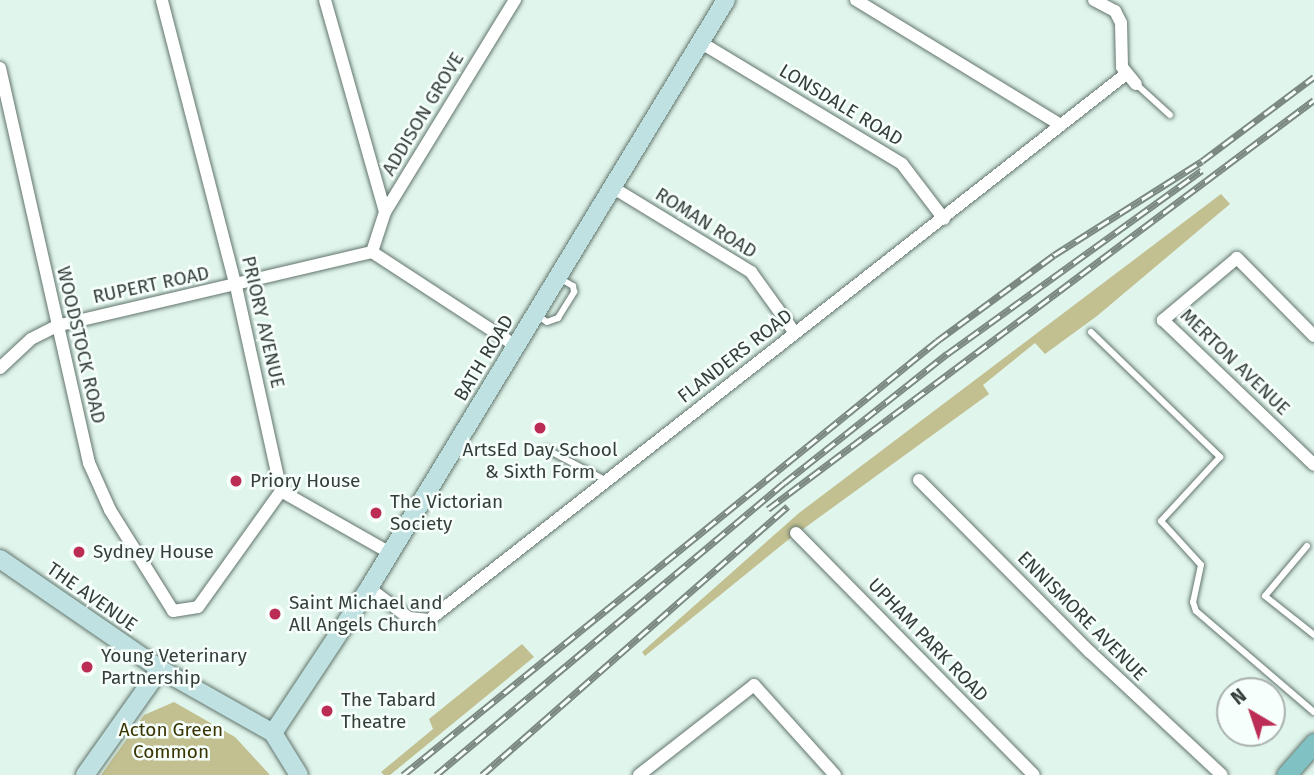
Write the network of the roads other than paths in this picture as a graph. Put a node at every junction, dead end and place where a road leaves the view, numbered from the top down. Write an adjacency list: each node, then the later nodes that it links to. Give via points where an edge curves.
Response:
1 (162, 0): 17 (street, PRIORY AVENUE)
2 (325, 0): 14 (street)
3 (515, 0): 14 (street, ADDISON GROVE)
4 (726, 0): 7 (main road, BATH ROAD)
5 (856, 0): 12 (street)
6 (1094, 0): 9 (street, via 1115,11 1121,23)
7 (700, 42): 13 (main road, BATH ROAD); 15 (street, LONSDALE ROAD, via 902,164)
8 (0, 68): 18 (street, WOODSTOCK ROAD)
9 (1123, 77): 10 (street); 12 (street, FLANDERS ROAD)
10 (1136, 84): 11 (lane)
11 (1170, 115)
12 (1061, 125): 15 (street, FLANDERS ROAD)
13 (612, 187): 20 (street, ROMAN ROAD, via 751,272); 22 (main road, BATH ROAD)
14 (386, 212): 16 (street, ADDISON GROVE)
15 (944, 219): 20 (street, FLANDERS ROAD)
16 (372, 252): 17 (street, RUPERT ROAD); 22 (street)
17 (236, 287): 18 (street, RUPERT ROAD); 28 (street, PRIORY AVENUE)
18 (56, 326): 23 (street, RUPERT ROAD, via 31,339); 28 (street, WOODSTOCK ROAD, via 89,463 110,510 173,611 198,607)
19 (1091, 332): 36 (lane, via 1220,457 1161,521 1201,565 1193,602 1196,611)
20 (795, 333): 27 (street, FLANDERS ROAD)
21 (1314, 336): 25 (street, MERTON AVENUE, via 1237,258 1163,320)
22 (516, 346): 31 (main road, BATH ROAD)
23 (0, 368)
24 (546, 449): 27 (lane)
25 (1314, 465)
26 (919, 480): 44 (street, ENNISMORE AVENUE, via 1090,652)
27 (607, 481): 33 (street, FLANDERS ROAD, via 429,620 409,618)
28 (281, 491): 31 (street)
29 (796, 533): 43 (street, UPHAM PARK ROAD)
30 (1307, 546): 34 (lane, via 1265,596)
31 (390, 553): 33 (main road, BATH ROAD)
32 (0, 559): 35 (main road, THE AVENUE)
33 (369, 588): 37 (main road, BATH ROAD)
34 (1314, 635)
35 (160, 669): 37 (main road, THE AVENUE); 39 (main road)
36 (1314, 712)
37 (273, 733): 40 (main road)
38 (1314, 743): 45 (main road)
39 (85, 775)
40 (299, 775)
41 (639, 775): 42 (street, via 754,685)
42 (835, 775)
43 (1034, 775)
44 (1222, 775)
45 (1287, 775)

